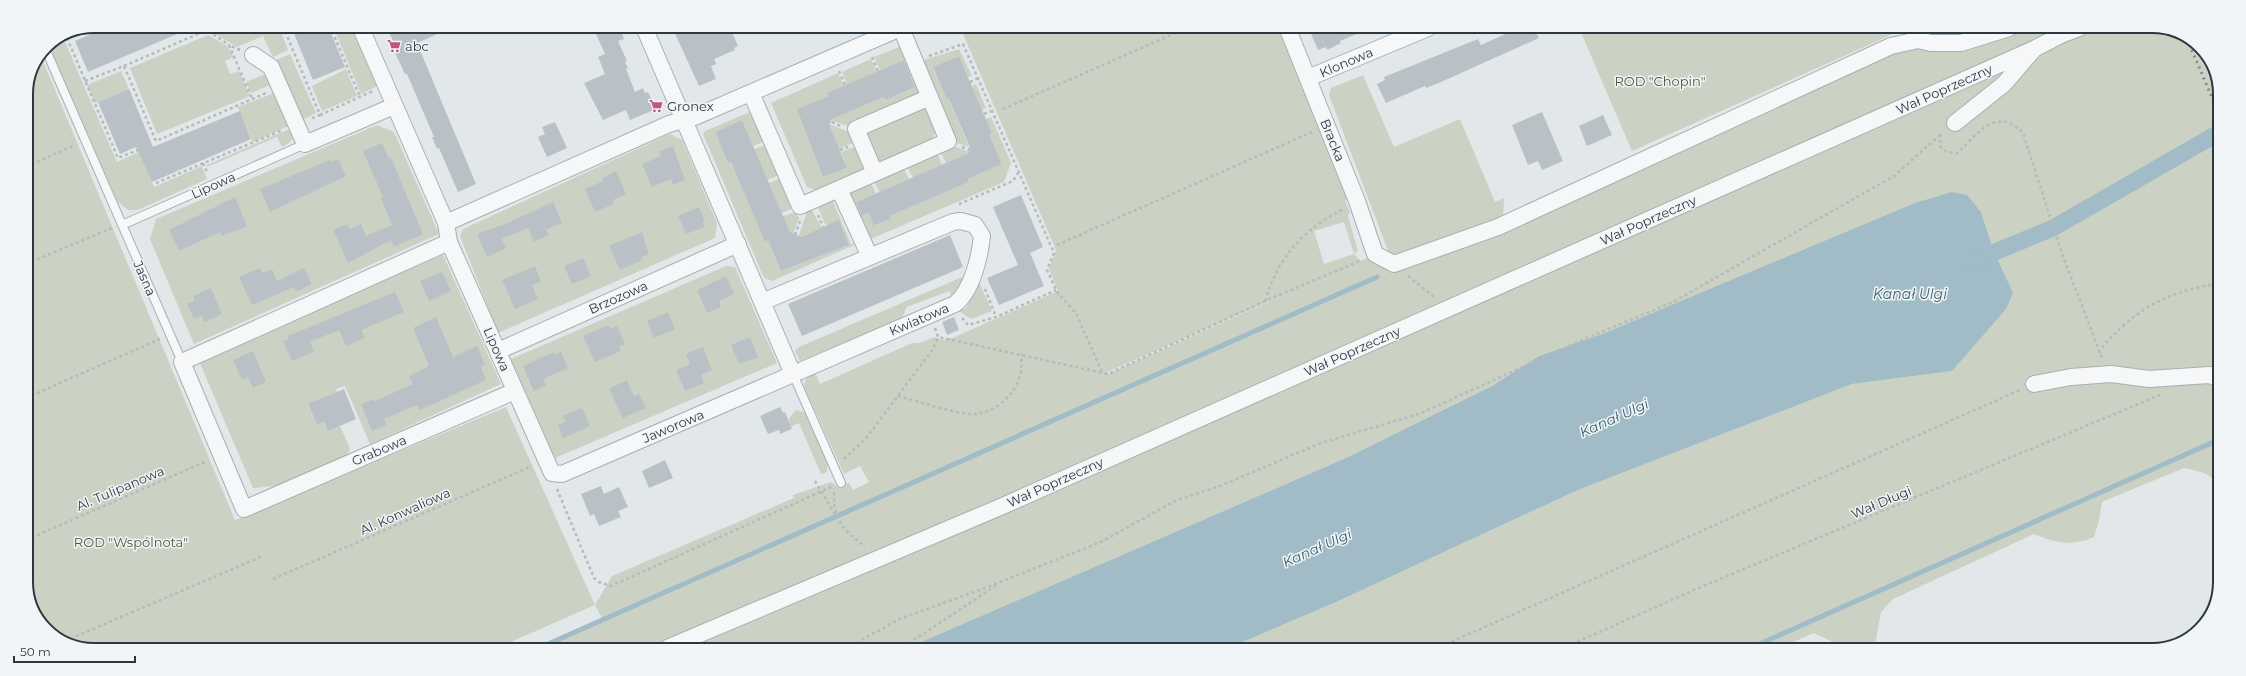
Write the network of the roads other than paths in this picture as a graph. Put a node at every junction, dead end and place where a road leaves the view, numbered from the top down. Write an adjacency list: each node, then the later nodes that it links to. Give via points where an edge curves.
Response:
1 (363, 33): 15 (street, Lipowa)
2 (647, 33): 16 (street)
3 (888, 33): 13 (street)
4 (904, 33): 14 (street)
5 (1289, 33): 12 (street, Bracka)
6 (1416, 33): 12 (street, Klonowa)
7 (1993, 33): 12 (street, Bracka, via 1961,43 1932,43 1918,40 1891,46 1498,227 1394,264 1375,254 1357,201)
8 (2066, 33): 9 (street, Wał Poprzeczny)
9 (2034, 49): 17 (street, via 2004,84); 36 (street, Wał Poprzeczny, via 1447,309)
10 (49, 53): 22 (lane, Jasna, via 84,141)
11 (253, 56): 18 (street, via 271,67)
12 (1308, 78)
13 (751, 93): 16 (street); 20 (street, via 800,206)
14 (930, 97): 19 (street, via 948,141); 19 (street, via 856,129)
15 (394, 106): 18 (street, Lipowa); 21 (street, Lipowa)
16 (684, 120): 21 (street, via 669,124); 24 (street)
17 (1955, 123)
18 (305, 144): 22 (lane, Lipowa)
19 (875, 173): 20 (street)
20 (839, 189): 25 (street)
21 (446, 223): 23 (street, Lipowa)
22 (122, 225): 28 (lane, Jasna)
23 (449, 242): 27 (street, Lipowa); 28 (street)
24 (738, 244): 26 (street); 27 (street, Brzozowa)
25 (870, 257): 26 (street, Kwiatowa); 29 (street, Kwiatowa, via 961,221 975,225 982,236 976,268 961,300)
26 (762, 302): 29 (street)
27 (498, 351): 32 (street, Lipowa)
28 (182, 362): 35 (street, Jasna)
29 (793, 374): 33 (street, Jaworowa, via 562,474); 34 (lane)
30 (2213, 376): 31 (street, via 2148,379 2111,374 2071,377)
31 (2034, 384)
32 (515, 391): 33 (street, Lipowa); 35 (street, Grabowa)
33 (549, 467)
34 (841, 483)
35 (244, 509)
36 (680, 643)

